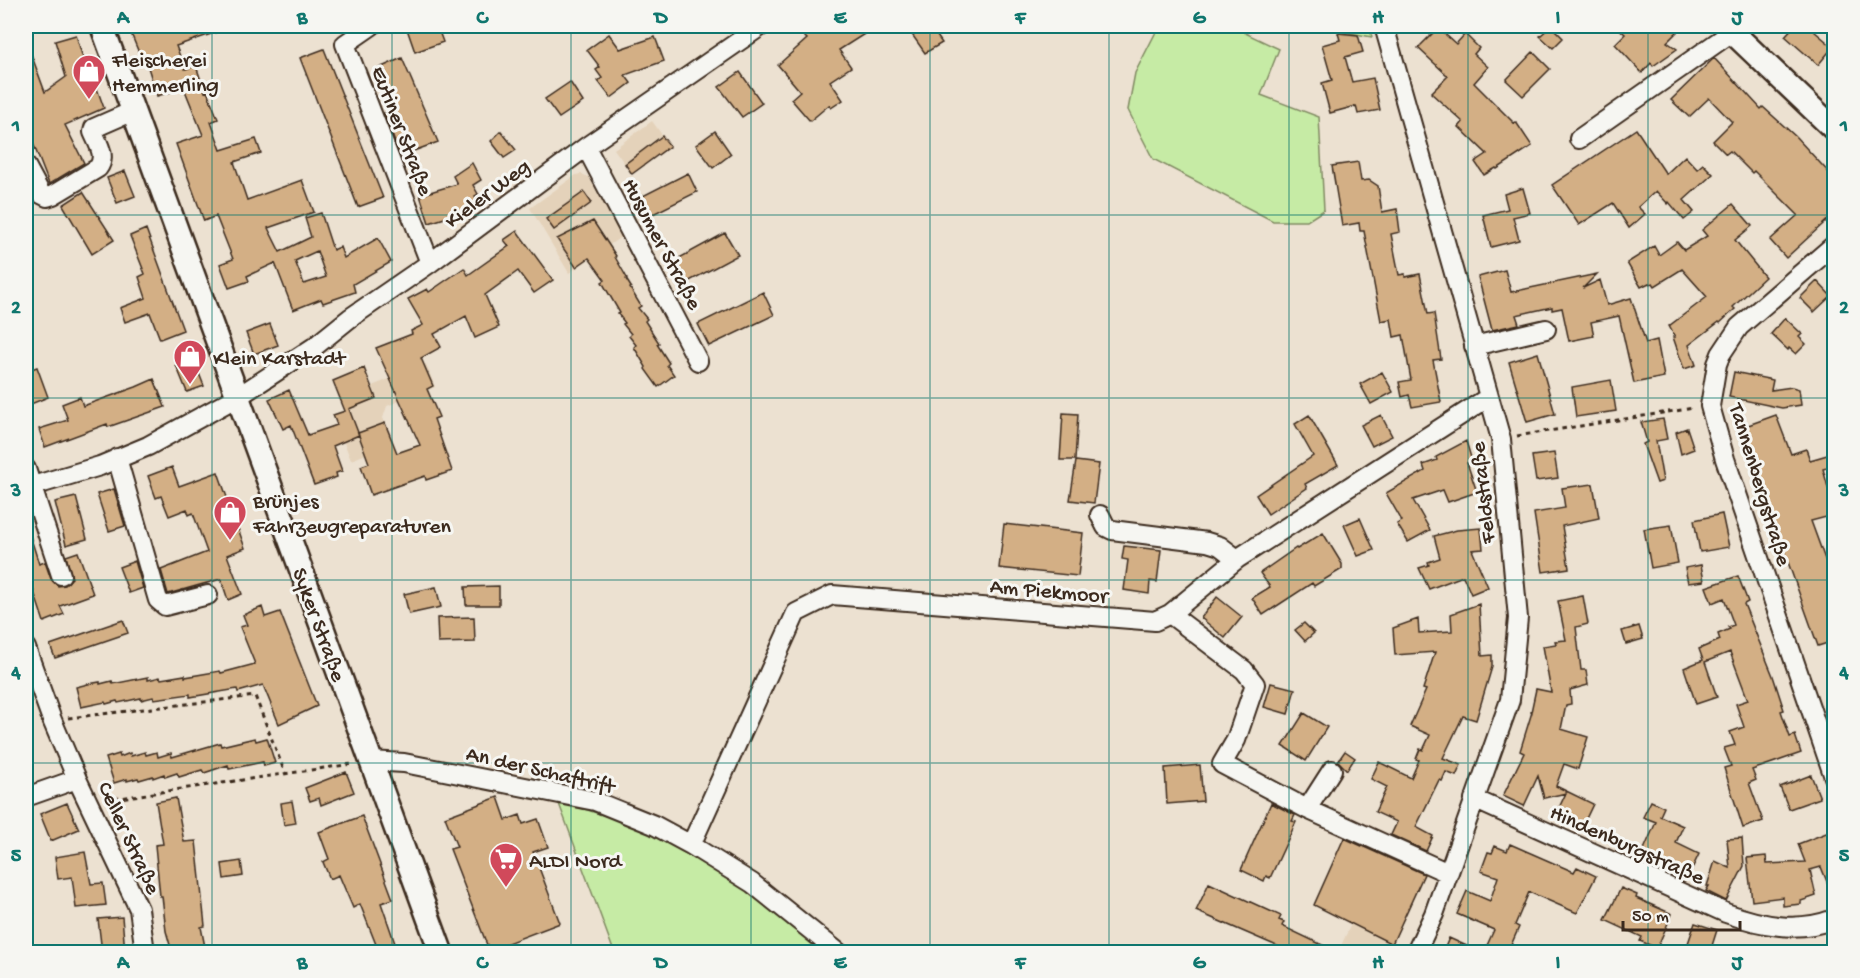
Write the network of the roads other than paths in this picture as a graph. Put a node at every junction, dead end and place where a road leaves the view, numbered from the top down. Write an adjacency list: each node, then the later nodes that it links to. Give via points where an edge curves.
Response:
1 (102, 26): 6 (main road, Syker Straße)
2 (371, 26): 12 (street, Eutiner Straße, via 345,44)
3 (761, 26): 9 (street, Kieler Weg)
4 (1384, 26): 14 (street, Feldstraße)
5 (1729, 28): 7 (main road); 8 (street)
6 (133, 111): 10 (street, via 94,128 103,162 53,195 41,194); 16 (main road, Syker Straße)
7 (1834, 129)
8 (1579, 139)
9 (586, 147): 12 (street, Kieler Weg); 15 (street, Husumer Straße)
10 (26, 166)
11 (1834, 245): 28 (street, Tannenbergstraße, via 1739,327 1717,364 1710,406)
12 (430, 263): 16 (street, Kieler Weg)
13 (1546, 329): 14 (street)
14 (1474, 346): 17 (street, Feldstraße)
15 (698, 361)
16 (239, 396): 18 (street, Kieler Weg, via 148,446); 26 (main road, Syker Straße)
17 (1488, 397): 21 (street, Am Piekmoor); 31 (street, Feldstraße, via 1501,439 1518,618 1510,700)
18 (117, 458): 19 (street, Kieler Weg); 23 (street, via 158,600 165,606)
19 (27, 481): 22 (street)
20 (1100, 514): 21 (street, via 1112,530 1207,542)
21 (1238, 559): 24 (street, Am Piekmoor)
22 (61, 575)
23 (208, 595)
24 (1170, 614): 32 (street, via 1244,670 1255,684 1236,740 1222,764); 33 (street, Am Piekmoor, via 1155,621 832,595 795,613)
25 (26, 648): 29 (street, Celler Straße)
26 (371, 761): 33 (street, An der Schaftrift, via 404,763 595,801); 37 (main road, Syker Straße)
27 (1332, 770): 32 (street)
28 (1834, 777)
29 (77, 779): 30 (street, Celler Straße); 36 (street, Celler Straße, via 139,909)
30 (26, 797)
31 (1474, 800): 34 (street, Feldstraße); 35 (street, Hindenburgstraße, via 1754,923 1783,927 1818,925)
32 (1307, 809): 34 (street)
33 (691, 844): 38 (street, An der Schaftrift, via 752,883)
34 (1448, 873): 39 (street, Feldstraße)
35 (1834, 919)
36 (145, 952)
37 (441, 952)
38 (838, 952)
39 (1416, 952)

